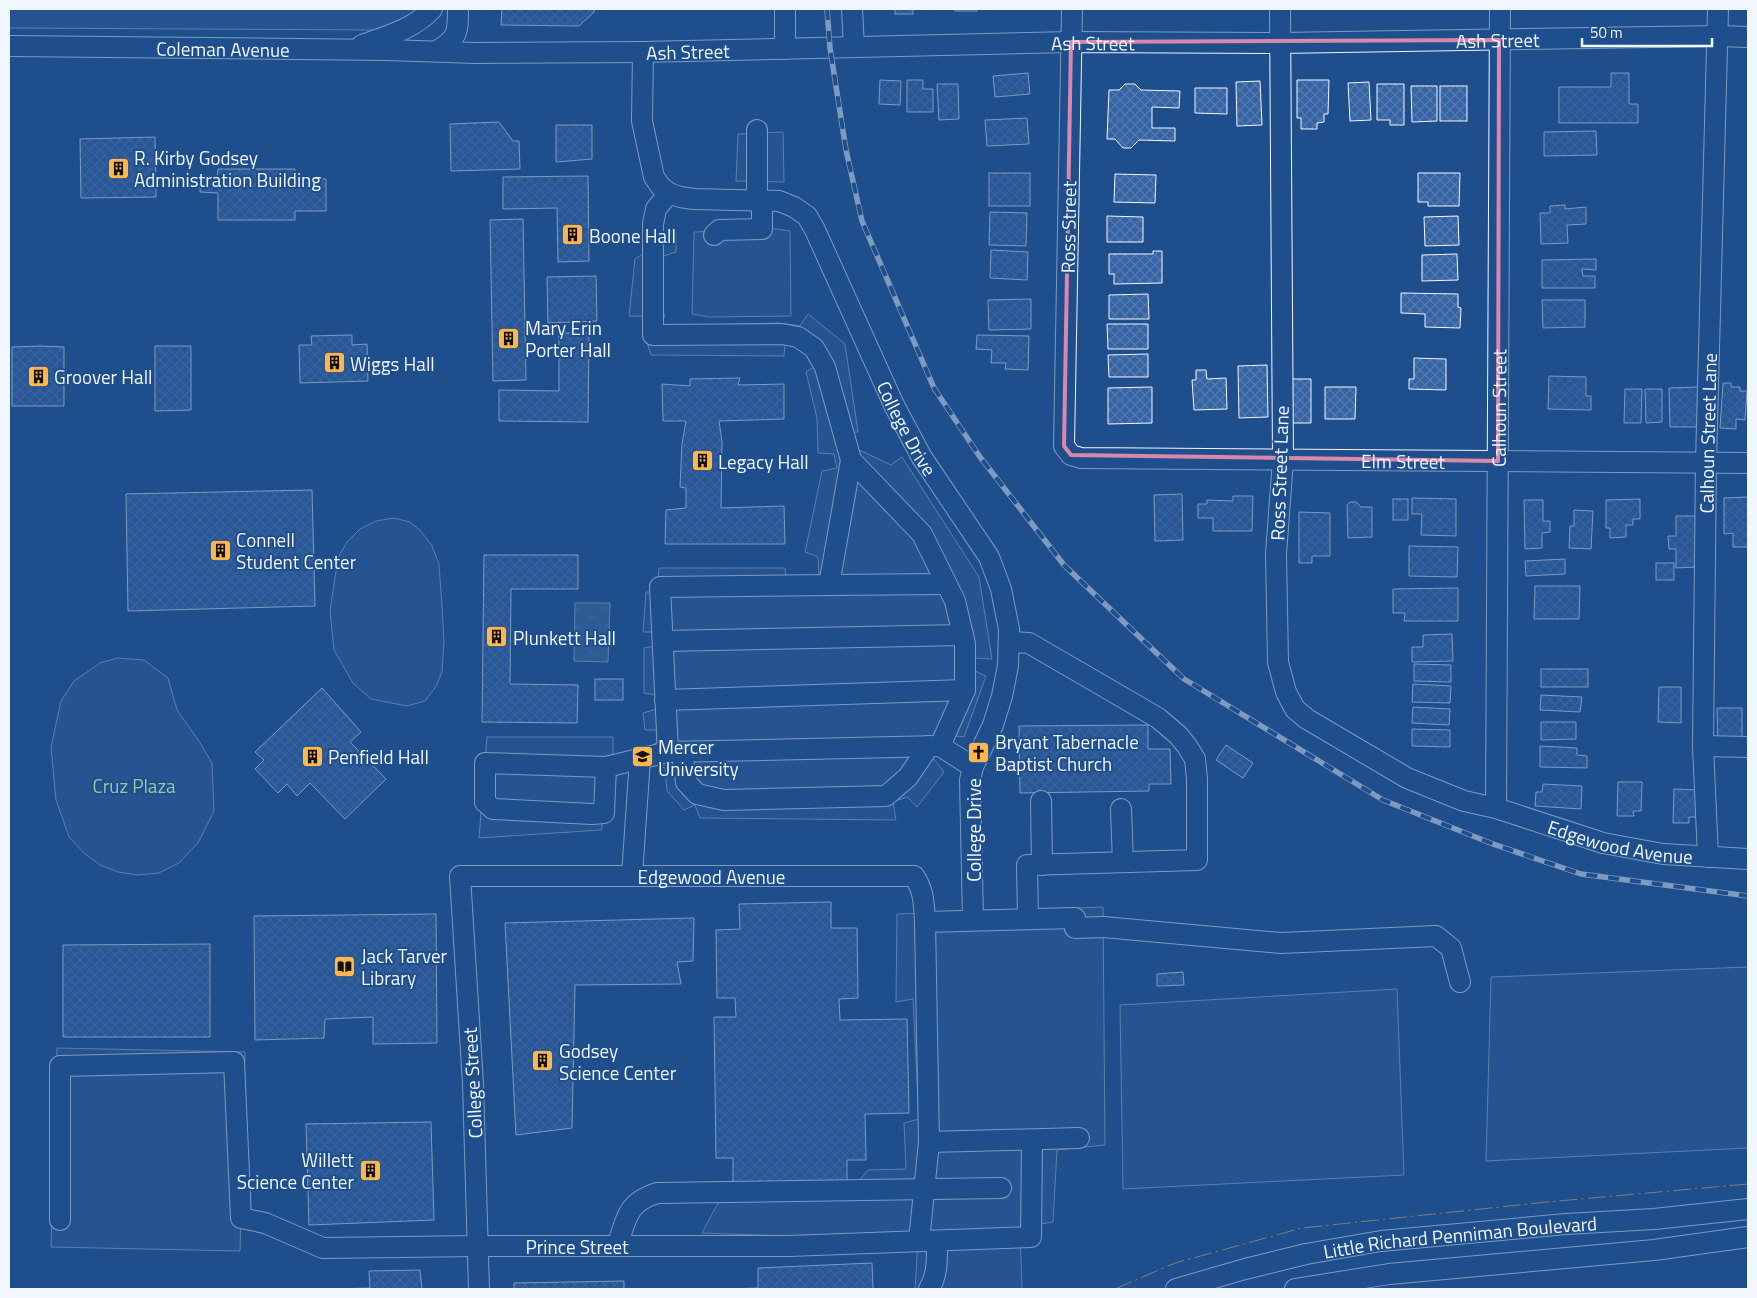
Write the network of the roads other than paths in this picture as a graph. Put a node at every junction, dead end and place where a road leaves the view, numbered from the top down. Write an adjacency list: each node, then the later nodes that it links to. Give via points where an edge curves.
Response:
1 (432, 9): 17 (street, via 407,28)
2 (458, 9): 18 (street, via 454,38)
3 (785, 9): 16 (street)
4 (852, 9): 15 (street)
5 (1072, 9): 12 (street, Ross Street)
6 (1280, 9): 13 (street, Ross Street Lane)
7 (1500, 9): 11 (street, Calhoun Street)
8 (1718, 9): 9 (street, Calhoun Street Lane)
9 (1718, 36): 10 (street, Ash Street); 11 (street, Ash Street); 28 (street, Calhoun Street Lane)
10 (1748, 37)
11 (1499, 40): 13 (street, Ash Street); 27 (street, Calhoun Street)
12 (1072, 42): 13 (street, Ash Street); 15 (street, Ash Street); 24 (street, Ross Street)
13 (1280, 42): 26 (street, Ross Street Lane)
14 (9, 46): 17 (street, Coleman Avenue)
15 (854, 47): 16 (street, Ash Street)
16 (785, 49): 19 (street, Ash Street)
17 (343, 51): 18 (street, Coleman Avenue)
18 (437, 51): 19 (street, Ash Street)
19 (643, 52): 21 (street, via 642,121 654,177)
20 (757, 130): 22 (street)
21 (669, 193): 22 (street, College Drive, via 694,199); 25 (street, via 656,209 653,224 654,335 762,333 798,337 814,348 825,367)
22 (760, 200): 23 (street, via 762,229 719,230); 34 (street, College Drive, via 779,201 794,207 807,216 816,230 898,414 921,456 989,557 1001,589)
23 (714, 235)
24 (1064, 446): 26 (street, Elm Street, via 1071,455 1081,458)
25 (851, 460): 30 (street, via 922,534); 31 (street)
26 (1283, 460): 27 (street, Elm Street); 45 (street, Ross Street Lane, via 1276,554 1278,662 1286,692 1295,709 1407,778 1464,802)
27 (1498, 461): 28 (street, Elm Street); 45 (street, Calhoun Street)
28 (1706, 462): 29 (street, Elm Street); 38 (street, Calhoun Street Lane)
29 (1748, 463)
30 (946, 584): 31 (street); 32 (street, via 955,602)
31 (829, 585): 33 (street, via 660,587)
32 (963, 635): 33 (street); 35 (street)
33 (663, 641): 36 (street)
34 (1009, 642): 43 (street, College Drive, via 1002,696); 49 (street, via 1029,643 1158,718 1178,735 1195,759 1197,860)
35 (965, 690): 36 (street); 37 (street)
36 (665, 700): 40 (street)
37 (935, 746): 40 (street); 40 (street, via 886,796 724,800 697,794 686,782); 43 (street)
38 (1704, 746): 39 (street); 47 (street, Calhoun Street Lane)
39 (1748, 747)
40 (675, 752): 41 (street)
41 (640, 759): 42 (street); 51 (street)
42 (606, 766): 42 (street, via 604,813 493,809 485,802 485,763)
43 (973, 767): 54 (street, College Drive, via 970,780)
44 (1041, 801): 50 (street)
45 (1496, 808): 47 (street, Edgewood Avenue, via 1603,843 1664,854)
46 (1121, 809): 49 (street)
47 (1708, 857): 48 (street, Edgewood Avenue)
48 (1748, 859)
49 (1123, 862): 50 (street)
50 (1042, 865): 53 (street, via 1027,866)
51 (632, 875): 52 (street, Edgewood Avenue); 55 (street, Edgewood Avenue, via 914,876 923,895)
52 (460, 876): 66 (street, College Street, via 473,1084)
53 (1028, 919): 54 (street); 56 (street, via 1281,943 1436,936 1451,948)
54 (973, 920): 55 (street)
55 (925, 922): 59 (street)
56 (1460, 982)
57 (1079, 1138): 58 (street)
58 (1032, 1140): 59 (street); 65 (street, Prince Street, via 1031,1237)
59 (929, 1142): 60 (street)
60 (924, 1188): 61 (street); 65 (street); 67 (street, via 657,1193 636,1202 629,1210)
61 (1002, 1188)
62 (1748, 1209): 70 (street, Little Richard Penniman Boulevard, via 1381,1241 1297,1256)
63 (60, 1220): 66 (street, Prince Street, via 60,1066 234,1062 241,1218 265,1223 323,1248)
64 (1748, 1237): 71 (street, Little Richard Penniman Boulevard, via 1654,1250 1390,1274)
65 (928, 1241): 67 (street, Prince Street, via 789,1246); 69 (street, via 936,1269)
66 (478, 1246): 67 (street, Prince Street); 68 (street, College Street)
67 (617, 1246)
68 (479, 1289)
69 (929, 1289)
70 (1176, 1289)
71 (1295, 1289)

